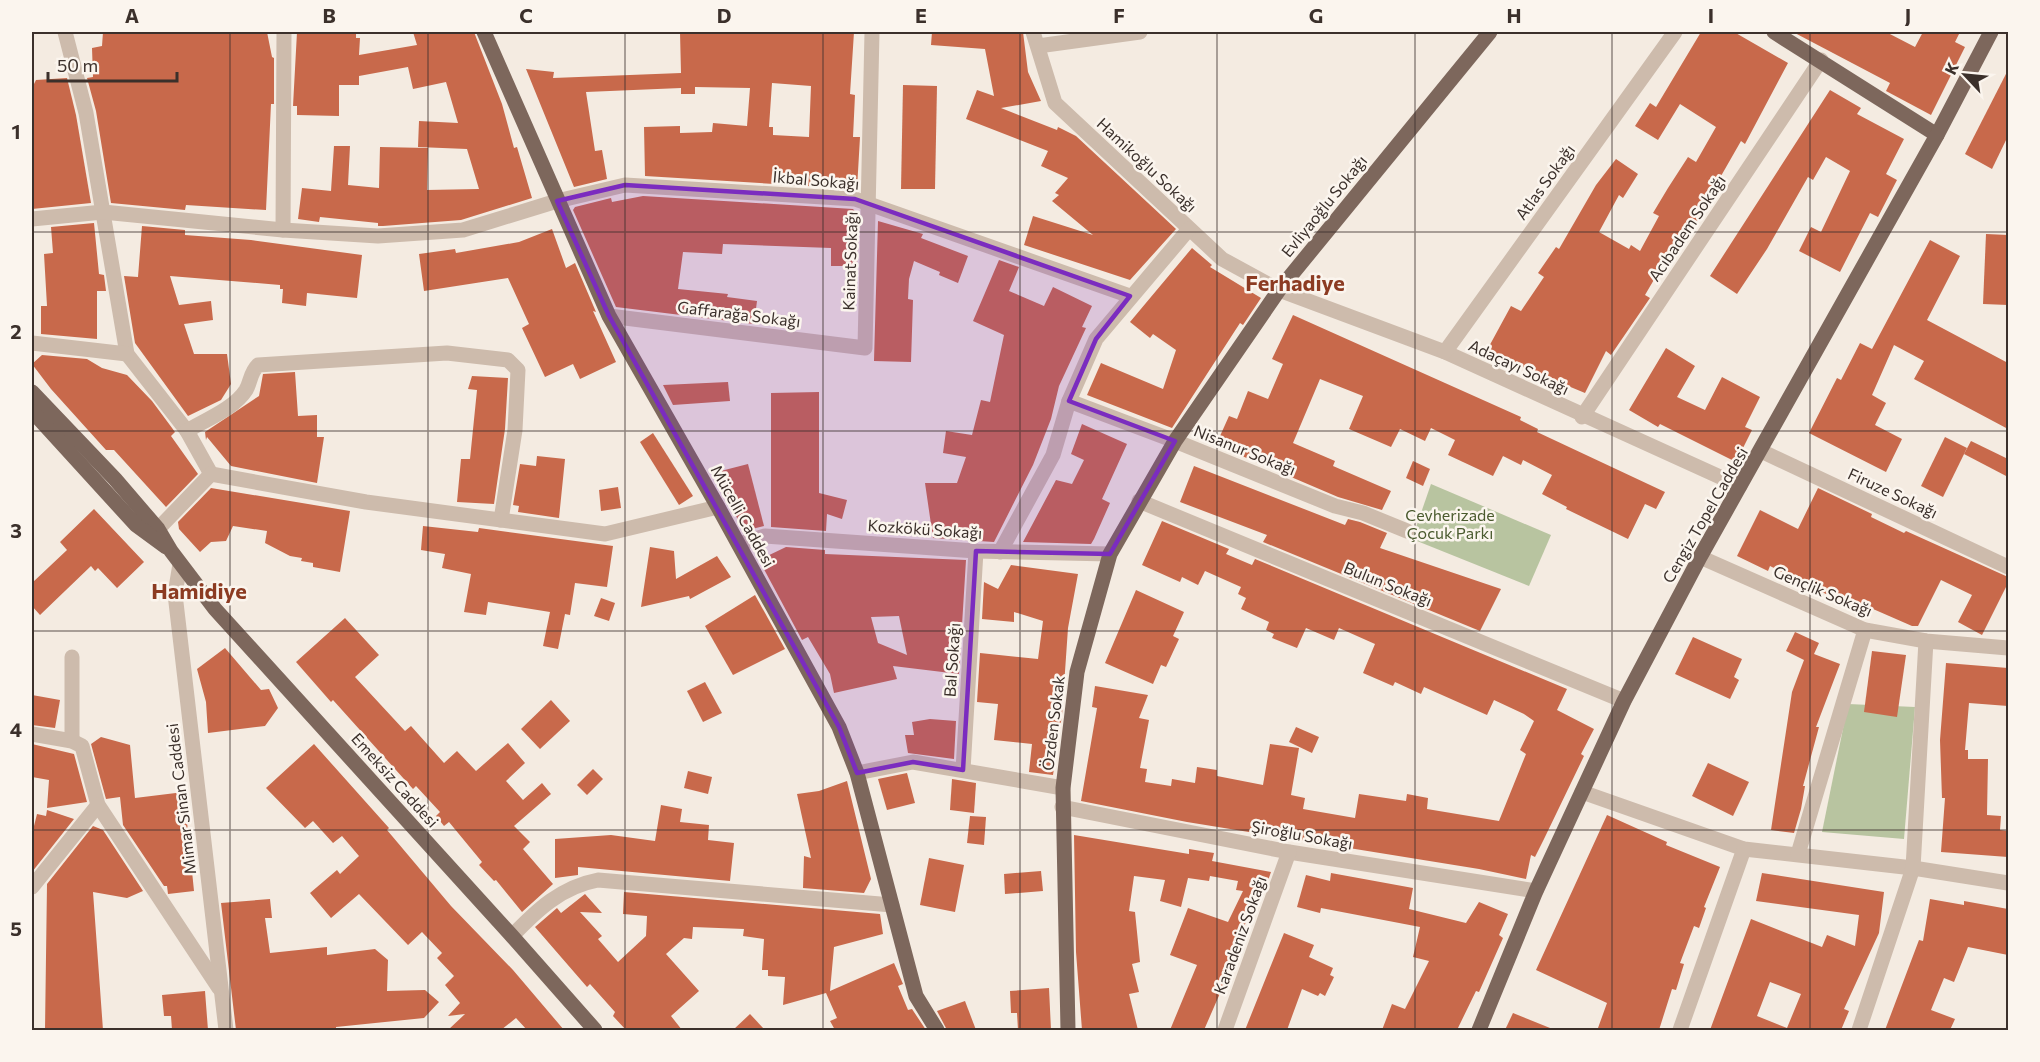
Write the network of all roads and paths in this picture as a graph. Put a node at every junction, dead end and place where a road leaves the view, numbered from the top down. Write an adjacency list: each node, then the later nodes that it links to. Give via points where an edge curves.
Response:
1 (65, 32): 15 (street, via 86,113)
2 (284, 32): 18 (street)
3 (484, 32): 13 (main road, Mücelli Caddesi)
4 (872, 32): 14 (street, Kainat Sokağı)
5 (1140, 32): 10 (street)
6 (1490, 32): 19 (main road, Evliyaoğlu Sokağı)
7 (1675, 32): 24 (street, Atlas Sokağı)
8 (1774, 32): 11 (main road)
9 (1990, 32): 12 (main road, Cengiz Topel Caddesi)
10 (1036, 39): 17 (street, Hamikoğlu Sokağı, via 1055,103)
11 (1821, 60): 12 (main road); 30 (street, Acıbadem Sokağı)
12 (1937, 135): 33 (main road, Cengiz Topel Caddesi)
13 (557, 201): 14 (street, İkbal Sokağı, via 625,185 855,199); 18 (street, İkbal Sokağı, via 463,230 378,236); 21 (main road, Mücelli Caddesi)
14 (869, 204): 20 (street, İkbal Sokağı); 23 (street, Kainat Sokağı)
15 (103, 212): 16 (street, İkbal Sokağı); 18 (street, İkbal Sokağı); 25 (street)
16 (32, 219)
17 (1189, 229): 19 (street, Hamikoğlu Sokağı, via 1222,259); 20 (street)
18 (283, 230)
19 (1279, 290): 24 (street, Adaçayı Sokağı); 32 (main road, Evliyaoğlu Sokağı)
20 (1130, 296): 28 (street, via 1096,339)
21 (609, 316): 23 (street, Gaffarağa Sokağı); 37 (main road, Mücelli Caddesi)
22 (32, 343): 25 (street)
23 (865, 348)
24 (1445, 352): 30 (street, Adaçayı Sokağı)
25 (127, 354): 31 (street)
26 (32, 379): 39 (main road, Emeksiz Caddesi, via 142,498)
27 (32, 392): 39 (main road, Emeksiz Caddesi)
28 (1069, 401): 32 (street, Nisanur Sokağı); 43 (street, via 1053,455)
29 (32, 411): 45 (main road, Emeksiz Caddesi, via 136,525)
30 (1582, 417): 35 (street, Adaçayı Sokağı)
31 (187, 431): 34 (street); 38 (street, via 237,401 258,365 447,353 508,360 518,370 515,430)
32 (1175, 441): 36 (main road, Özden Sokak); 40 (street, Nisanur Sokağı)
33 (1761, 451): 35 (main road, Cengiz Topel Caddesi); 47 (street, Firuze Sokağı)
34 (211, 474): 38 (street, via 366,502); 39 (street)
35 (1740, 486): 46 (main road, Cengiz Topel Caddesi)
36 (1139, 501): 44 (main road, Özden Sokak); 52 (street, Bulun Sokağı)
37 (718, 507): 38 (street, via 605,534); 41 (main road, Mücelli Caddesi)
38 (501, 520)
39 (158, 529): 45 (main road, Emeksiz Caddesi)
40 (1407, 531)
41 (739, 544): 42 (street, Kozkökü Sokağı, via 765,536); 56 (main road, Mücelli Caddesi, via 839,728)
42 (976, 551): 43 (street, Kozkökü Sokağı); 55 (street, Bal Sokağı)
43 (1000, 552): 44 (street, Kozkökü Sokağı)
44 (1110, 554): 57 (main road, Özden Sokak, via 1077,672)
45 (176, 557): 69 (main road, Emeksiz Caddesi, via 215,609); 70 (street, Mimar Sinan Caddesi, via 174,594)
46 (1700, 557): 48 (street, Gençlik Sokağı); 52 (main road, Cengiz Topel Caddesi)
47 (2008, 567)
48 (1865, 630): 49 (street, Gençlik Sokağı); 63 (street)
49 (1926, 641): 50 (street, Gençlik Sokağı); 64 (street)
50 (2008, 648)
51 (72, 657): 54 (street)
52 (1624, 701): 58 (main road, Cengiz Topel Caddesi)
53 (32, 734): 54 (street)
54 (72, 741): 59 (street, via 82,746)
55 (963, 770): 56 (street, via 913,762); 57 (street)
56 (857, 773): 68 (main road, Mücelli Caddesi)
57 (1063, 788): 60 (main road, Özden Sokak)
58 (1582, 792): 61 (street); 67 (main road, Cengiz Topel Caddesi)
59 (98, 805): 66 (street); 70 (street)
60 (1062, 807): 62 (street, Şiroğlu Sokağı); 74 (main road, Özden Sokak)
61 (1744, 849): 63 (street); 77 (street)
62 (1289, 852): 67 (street, Şiroğlu Sokağı); 75 (street, Karadeniz Sokağı)
63 (1798, 854): 64 (street)
64 (1913, 868): 65 (street); 78 (street)
65 (2008, 883)
66 (32, 887)
67 (1536, 891): 76 (main road, Cengiz Topel Caddesi)
68 (892, 905): 69 (street, via 598,879 578,884 541,906); 73 (main road, Mücelli Caddesi, via 916,996)
69 (512, 936): 72 (main road, Emeksiz Caddesi)
70 (221, 991): 71 (street, Mimar Sinan Caddesi)
71 (226, 1030)
72 (595, 1030)
73 (937, 1030)
74 (1068, 1030)
75 (1225, 1030)
76 (1479, 1030)
77 (1680, 1030)
78 (1859, 1030)

